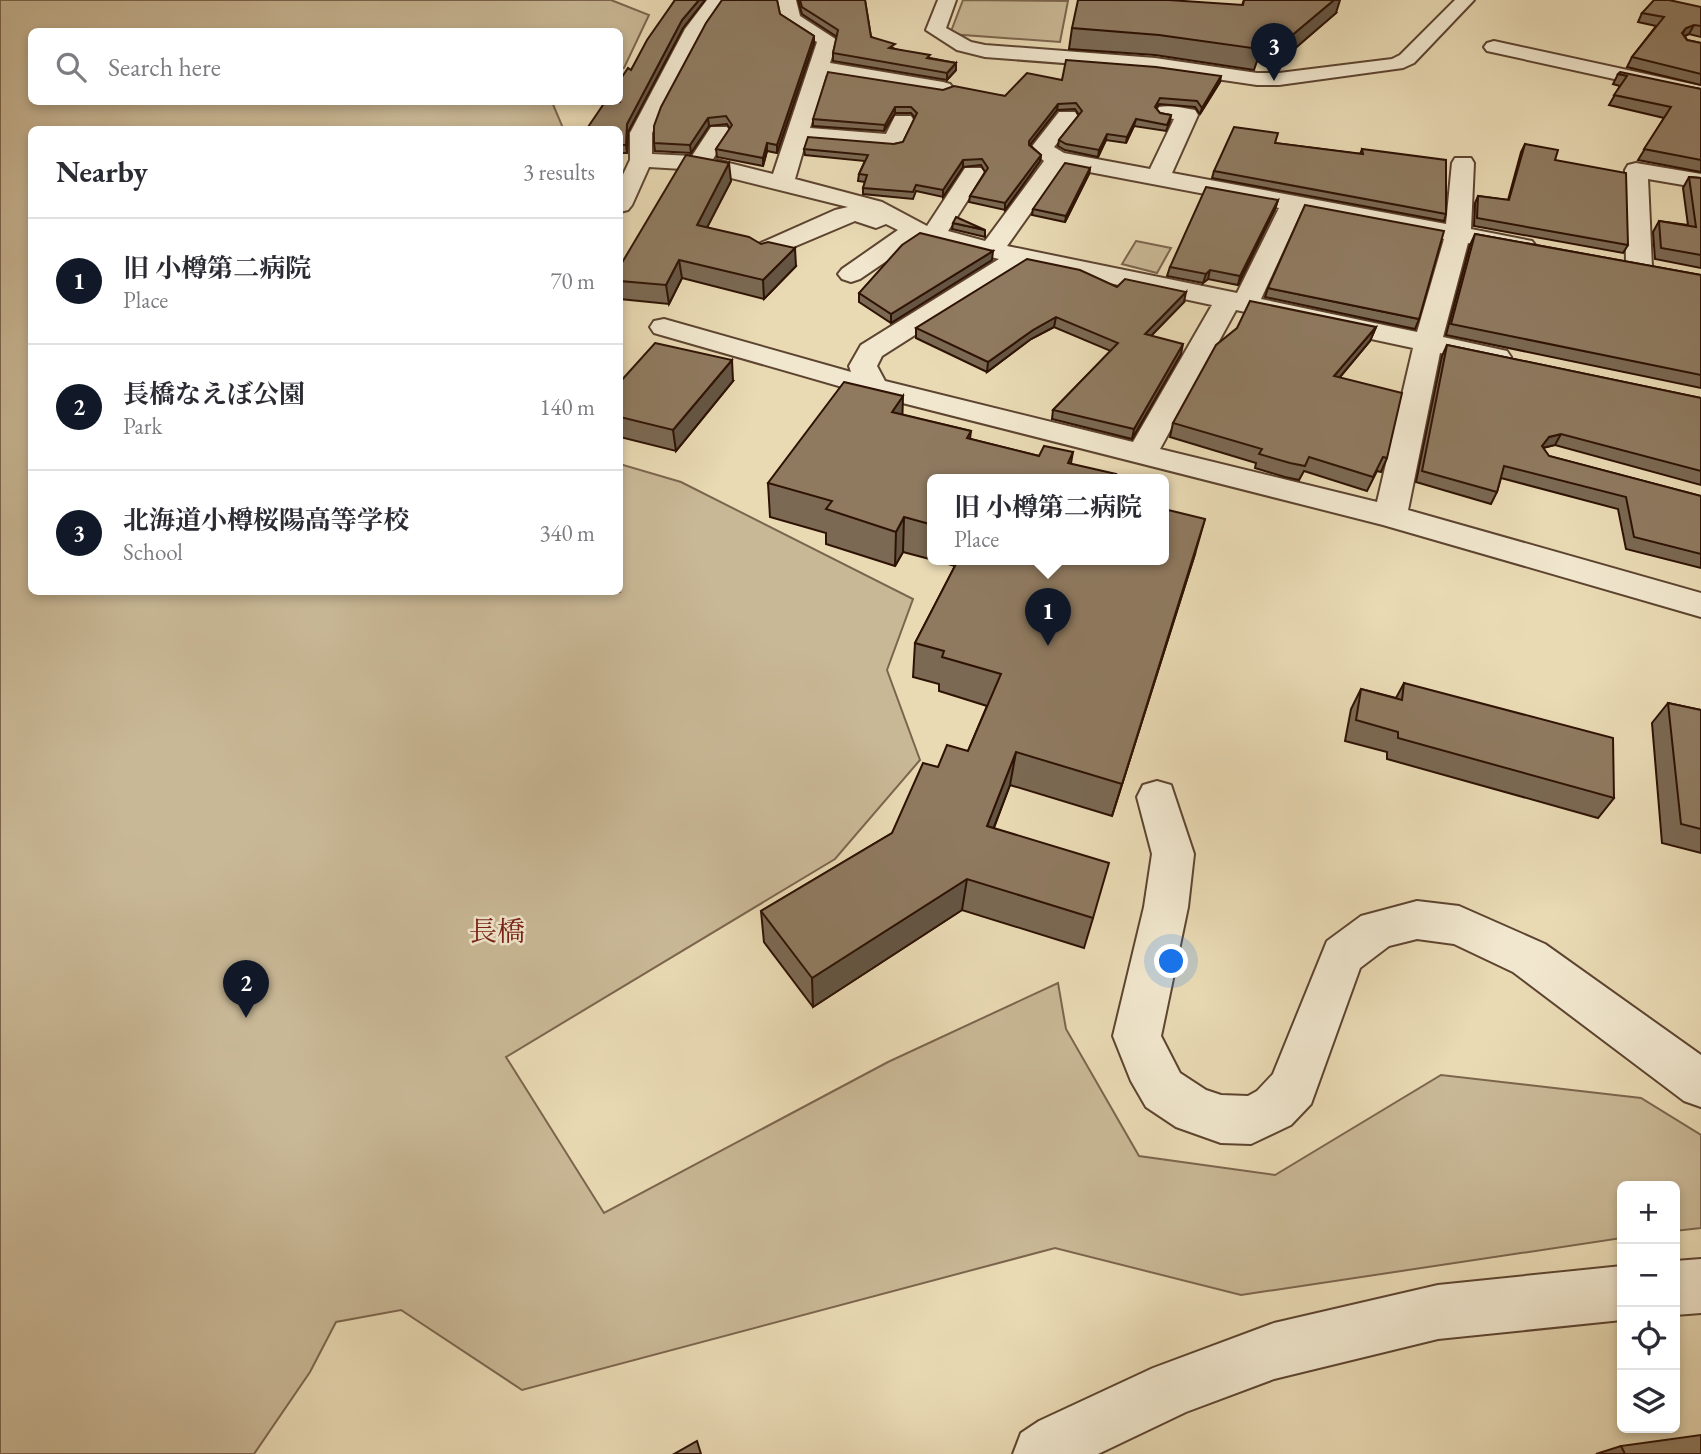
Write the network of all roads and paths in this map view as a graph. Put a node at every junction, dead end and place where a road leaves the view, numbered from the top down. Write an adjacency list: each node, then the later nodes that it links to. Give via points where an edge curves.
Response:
1 (716, 0): 15 (street, via 649,114 641,134)
2 (787, 0): 6 (street, via 791,19 827,40)
3 (947, 0): 4 (street, via 936,30 964,46 1268,79 1396,64 1407,59)
4 (1465, 0)
5 (1494, 47): 8 (street)
6 (817, 67): 7 (street); 13 (street)
7 (943, 88)
8 (1701, 92)
9 (1167, 111): 19 (street, via 1187,115)
10 (1067, 117): 14 (street, via 1041,149)
11 (904, 121): 13 (street, via 894,141)
12 (719, 132): 16 (street)
13 (797, 134): 21 (street)
14 (1057, 159): 19 (street); 26 (street)
15 (641, 160): 16 (street); 22 (street)
16 (699, 163): 21 (street)
17 (1463, 163): 25 (street)
18 (973, 173): 24 (street)
19 (1158, 178): 23 (street)
20 (1701, 181): 31 (street, via 1636,170)
21 (782, 183): 24 (street, via 874,207)
22 (623, 199)
23 (1293, 203): 25 (street); 34 (street)
24 (924, 233): 26 (street); 28 (street, via 857,214 844,215); 33 (street)
25 (1458, 234): 27 (street); 36 (street)
26 (991, 250): 29 (street)
27 (1549, 250)
28 (763, 251)
29 (1022, 256): 34 (street); 38 (street, via 871,351 863,366)
30 (1613, 262): 31 (street)
31 (1639, 267): 32 (street)
32 (1664, 271)
33 (850, 274)
34 (1238, 301): 36 (street); 39 (street)
35 (664, 327): 38 (street)
36 (1428, 343): 37 (street); 40 (street)
37 (1523, 363)
38 (873, 387): 39 (street)
39 (1142, 454): 40 (street)
40 (1390, 516): 41 (street)
41 (1701, 605)
42 (1157, 797): 43 (street, via 1173,854 1138,1036 1163,1090 1193,1110 1221,1119 1251,1120 1274,1108 1294,1087 1343,955 1377,930 1417,920 1459,925 1529,958)
43 (1701, 1084)
44 (1701, 1286): 45 (street)
45 (1680, 1288)
46 (1617, 1294): 47 (street, via 1438,1312 1273,1351 1173,1388)
47 (1042, 1454)

